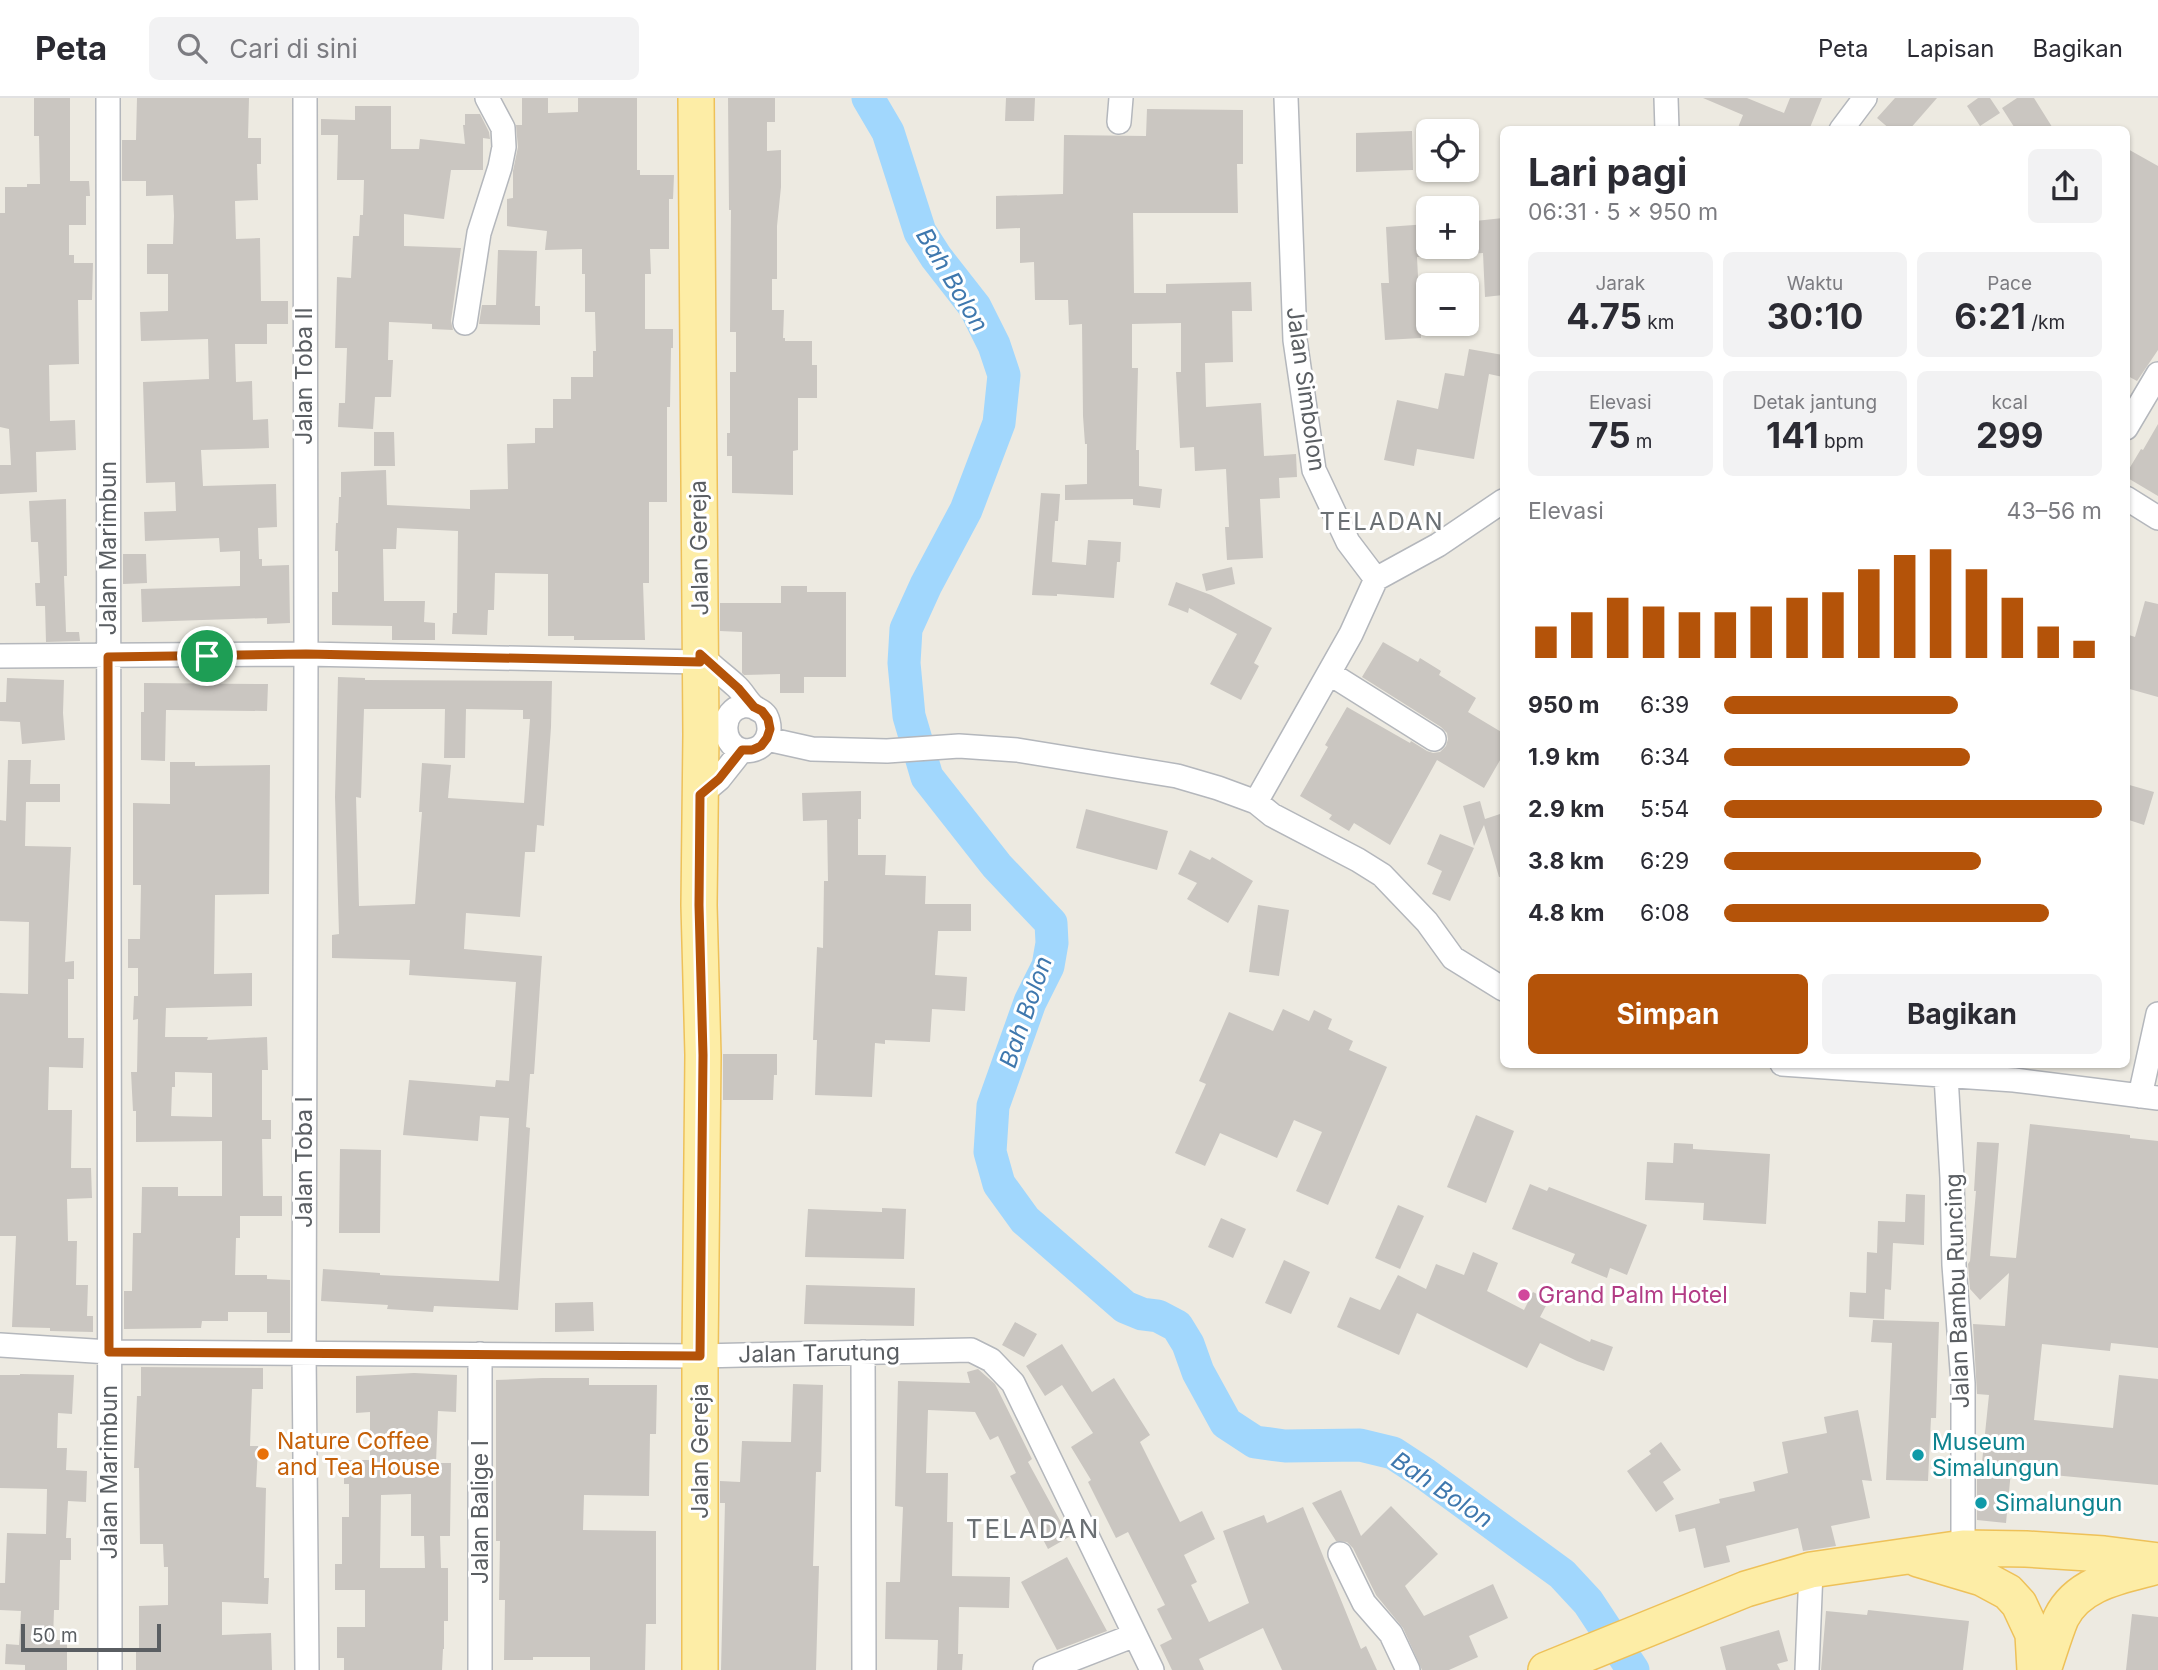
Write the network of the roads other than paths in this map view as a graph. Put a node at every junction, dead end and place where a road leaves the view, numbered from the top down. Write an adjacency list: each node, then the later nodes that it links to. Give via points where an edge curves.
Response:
1 (108, 98): 21 (street, Jalan Marimbun)
2 (305, 98): 19 (street, Jalan Toba II)
3 (487, 98): 12 (street, via 503,128 504,147 479,233)
4 (696, 98): 22 (main road, Jalan Gereja)
5 (1121, 98): 9 (street)
6 (1286, 98): 18 (street, Jalan Simbolon, via 1294,340 1314,470 1348,542)
7 (1666, 98): 10 (street)
8 (1865, 98): 11 (street)
9 (1119, 122)
10 (1667, 126)
11 (1844, 126)
12 (465, 323)
13 (2158, 374): 14 (street)
14 (2130, 421)
15 (2130, 500): 17 (street)
16 (1500, 503): 18 (street)
17 (2158, 518)
18 (1376, 579): 23 (street)
19 (306, 654): 21 (street); 22 (street); 38 (street, Jalan Toba I)
20 (0, 656): 21 (street)
21 (108, 657): 37 (street, Jalan Marimbun)
22 (700, 658): 24 (street); 25 (main road, Jalan Gereja)
23 (1329, 673): 27 (street); 30 (street)
24 (754, 707): 25 (street, via 734,710); 26 (street, via 768,719)
25 (713, 731): 28 (street); 29 (main road, Jalan Gereja)
26 (767, 738): 28 (street, via 761,746); 30 (street, via 812,749 887,751 959,746 1017,750 1177,776)
27 (1434, 739)
28 (742, 750): 29 (street)
29 (700, 795): 41 (main road, Jalan Gereja)
30 (1256, 802): 31 (street, via 1382,875 1427,922 1453,958)
31 (1500, 987)
32 (2158, 1014): 35 (street)
33 (1837, 1068): 34 (street)
34 (1946, 1076): 35 (street); 42 (street, Jalan Bambu Runcing, via 1963,1383)
35 (2149, 1097)
36 (0, 1345): 37 (street, Jalan Tarutung)
37 (109, 1352): 38 (street, Jalan Tarutung); 48 (street, Jalan Marimbun)
38 (304, 1352): 40 (street, Jalan Tarutung); 49 (street, Jalan Toba I)
39 (863, 1352): 41 (street, Jalan Tarutung); 47 (street, Jalan Tarutung, via 971,1350 1001,1369 1013,1383); 52 (street)
40 (480, 1354): 41 (street, Jalan Tarutung); 50 (street, Jalan Balige I)
41 (700, 1356): 51 (main road, Jalan Gereja)
42 (1963, 1548): 44 (main road); 45 (main road, via 2065,1551)
43 (1340, 1554): 55 (street, via 1364,1603 1391,1634)
44 (1908, 1556): 46 (main road); 58 (main road, via 1982,1578 2008,1592 2033,1634)
45 (2158, 1564): 59 (main road, via 2096,1584 2075,1598 2062,1616)
46 (1811, 1570): 56 (main road, via 1746,1589); 57 (street)
47 (1135, 1635): 53 (street); 54 (street, Jalan Tarutung)
48 (110, 1670)
49 (307, 1670)
50 (480, 1670)
51 (701, 1670)
52 (864, 1670)
53 (1045, 1670)
54 (1152, 1670)
55 (1408, 1670)
56 (1546, 1670)
57 (1807, 1670)
58 (2035, 1670)
59 (2043, 1670)

